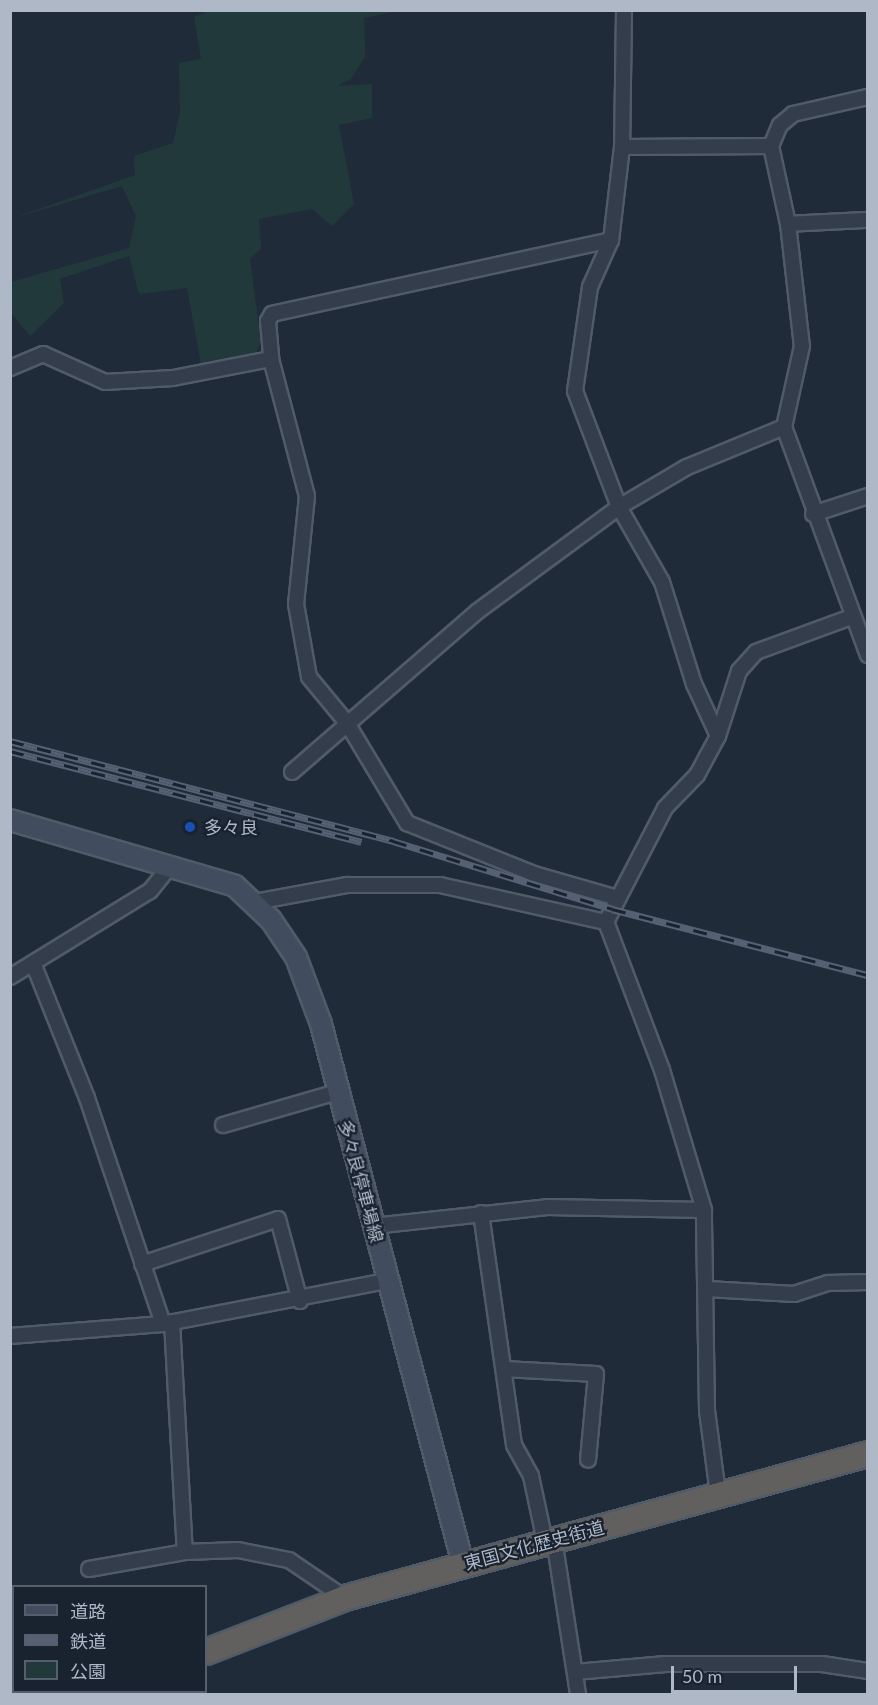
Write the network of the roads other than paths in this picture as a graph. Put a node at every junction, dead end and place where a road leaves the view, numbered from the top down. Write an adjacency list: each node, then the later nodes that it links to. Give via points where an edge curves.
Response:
1 (624, 10): 4 (street)
2 (867, 97): 3 (street, via 793,114 780,125)
3 (771, 146): 4 (street); 6 (street)
4 (622, 147): 7 (street)
5 (867, 220): 6 (street)
6 (788, 224): 10 (street, via 802,346)
7 (611, 240): 8 (street, via 272,314); 12 (street, via 590,287 575,391)
8 (271, 359): 9 (street, via 173,378 105,382 43,354); 16 (street, via 307,496 296,604 304,662)
9 (10, 368)
10 (784, 426): 12 (street, via 687,467); 13 (street)
11 (867, 496): 13 (street)
12 (619, 507): 16 (street, via 478,611); 17 (street, via 662,582 694,684)
13 (813, 514): 14 (street)
14 (851, 616): 15 (street); 17 (street, via 756,652 739,671)
15 (867, 655)
16 (347, 723): 18 (street); 21 (street, via 407,823 534,874)
17 (718, 736): 21 (street, via 697,775 665,808)
18 (292, 772)
19 (10, 820): 20 (main road, 多々良停車場線)
20 (170, 866): 22 (main road, 多々良停車場線, via 223,880); 24 (street, via 150,891)
21 (617, 898): 23 (street)
22 (255, 902): 23 (street, via 347,885 440,885); 26 (main road, 多々良停車場線, via 304,976)
23 (606, 922): 28 (street, via 662,1070)
24 (33, 963): 25 (street); 31 (street, via 87,1098)
25 (10, 977)
26 (337, 1092): 27 (street); 30 (main road, 多々良停車場線)
27 (223, 1125)
28 (704, 1210): 29 (street, via 547,1207); 34 (street)
29 (481, 1213): 30 (street); 38 (street)
30 (373, 1226): 32 (main road, 多々良停車場線)
31 (141, 1264): 35 (street, via 278,1219); 36 (street)
32 (387, 1281): 35 (street); 44 (main road, 多々良停車場線)
33 (867, 1282): 34 (street, via 828,1283 794,1294)
34 (707, 1289): 41 (street, via 707,1411)
35 (300, 1301): 36 (street)
36 (168, 1323): 37 (street); 43 (street)
37 (10, 1336)
38 (504, 1369): 40 (street, via 596,1374); 42 (street, via 514,1445 531,1476)
39 (867, 1454): 41 (highway, 東国文化歴史街道)
40 (588, 1461)
41 (718, 1494): 42 (highway, 東国文化歴史街道)
42 (550, 1541): 44 (highway, 東国文化歴史街道); 49 (street)
43 (184, 1552): 45 (street); 46 (street, via 238,1550 289,1560)
44 (463, 1564): 46 (highway, 東国文化歴史街道)
45 (89, 1569)
46 (345, 1599): 47 (highway, 東国文化歴史街道)
47 (207, 1652)
48 (867, 1671): 49 (street, via 822,1664 666,1664)
49 (575, 1672): 50 (street)
50 (578, 1695)

